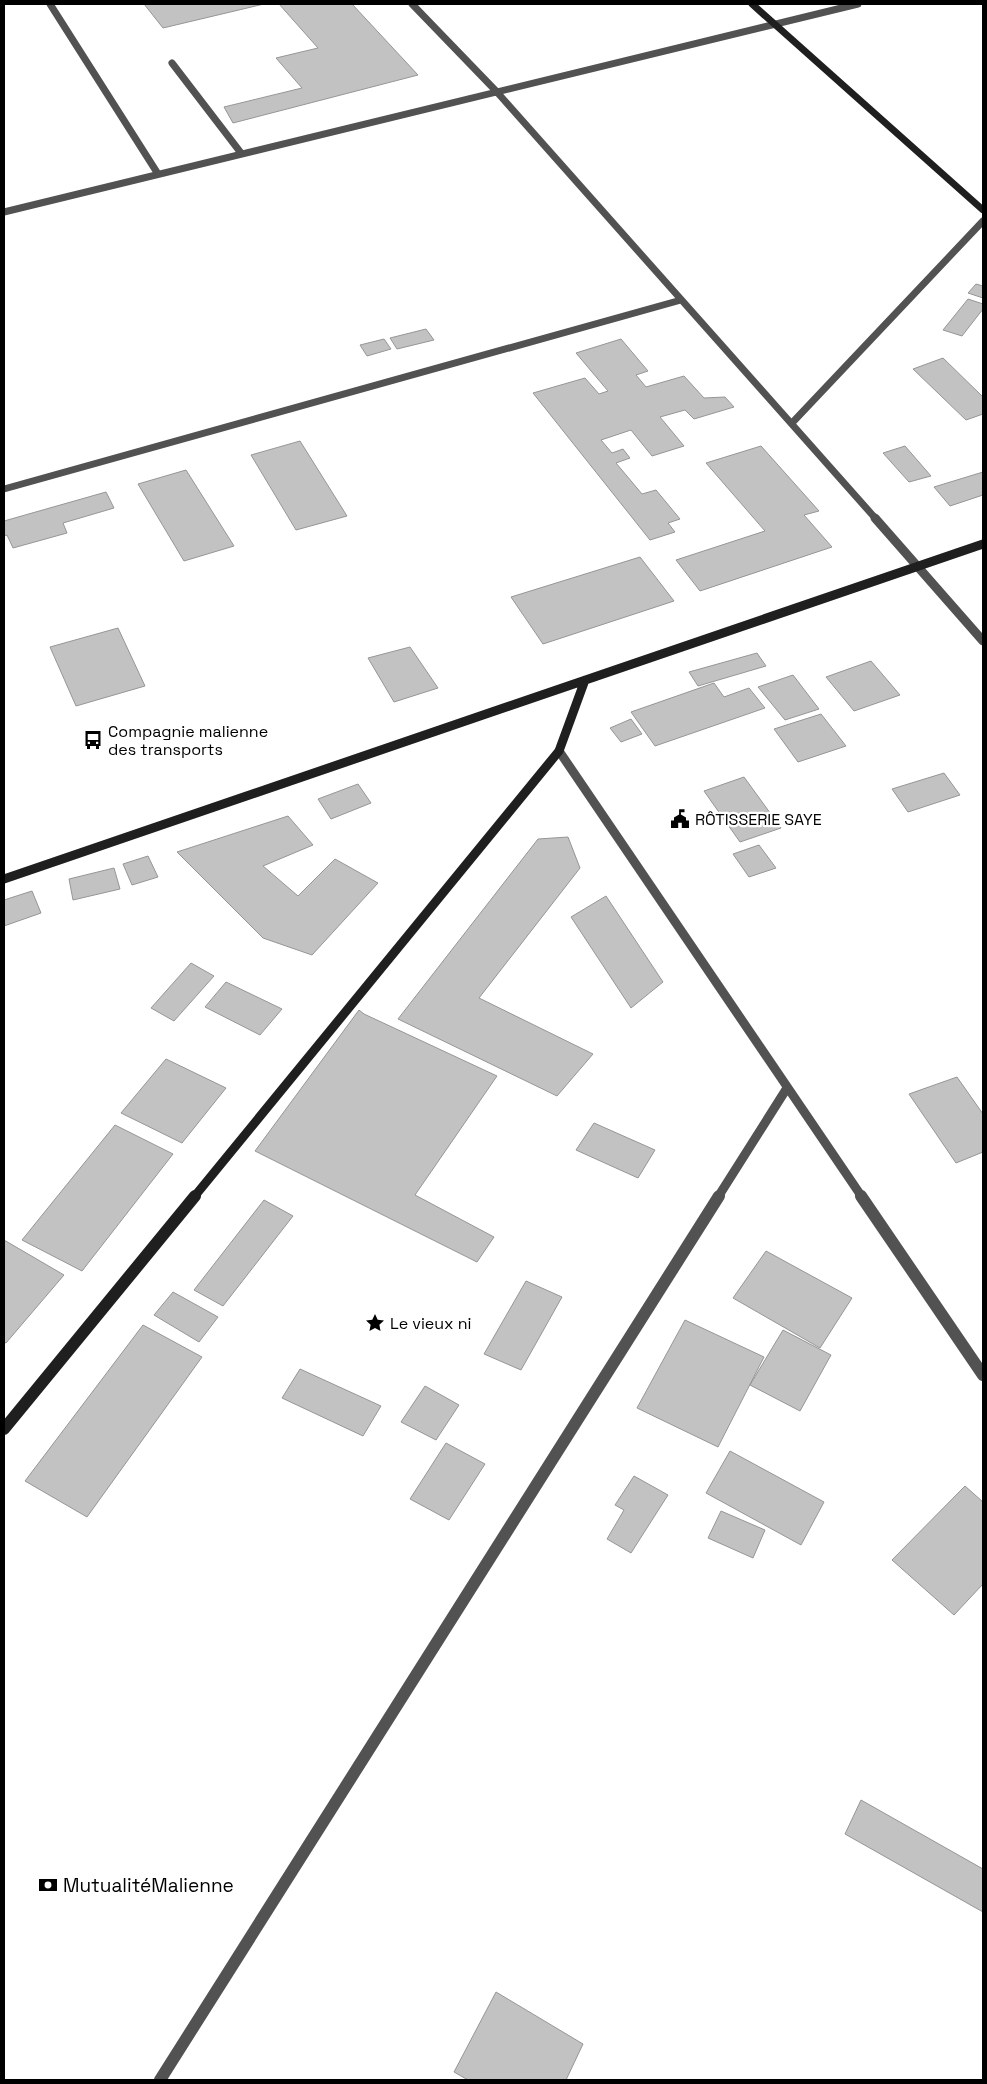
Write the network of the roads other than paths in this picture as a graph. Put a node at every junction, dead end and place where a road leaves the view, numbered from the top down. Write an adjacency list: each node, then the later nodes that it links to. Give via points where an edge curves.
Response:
1 (50, 4): 9 (street)
2 (412, 4): 7 (street)
3 (752, 4): 5 (street)
4 (858, 4): 5 (street)
5 (774, 22): 7 (street); 10 (street)
6 (172, 63): 8 (street)
7 (496, 91): 8 (street); 13 (street)
8 (241, 154): 9 (street)
9 (158, 174): 11 (street)
10 (983, 210)
11 (4, 212)
12 (983, 221): 14 (street)
13 (681, 300): 14 (street); 15 (street)
14 (792, 423): 17 (street)
15 (4, 490)
16 (983, 544): 17 (street)
17 (918, 565): 18 (street); 19 (street)
18 (983, 641)
19 (585, 680): 20 (street); 21 (street)
20 (559, 751): 22 (street); 24 (street)
21 (4, 879)
22 (787, 1088): 23 (street); 25 (street)
23 (983, 1376)
24 (4, 1429)
25 (160, 2080)

